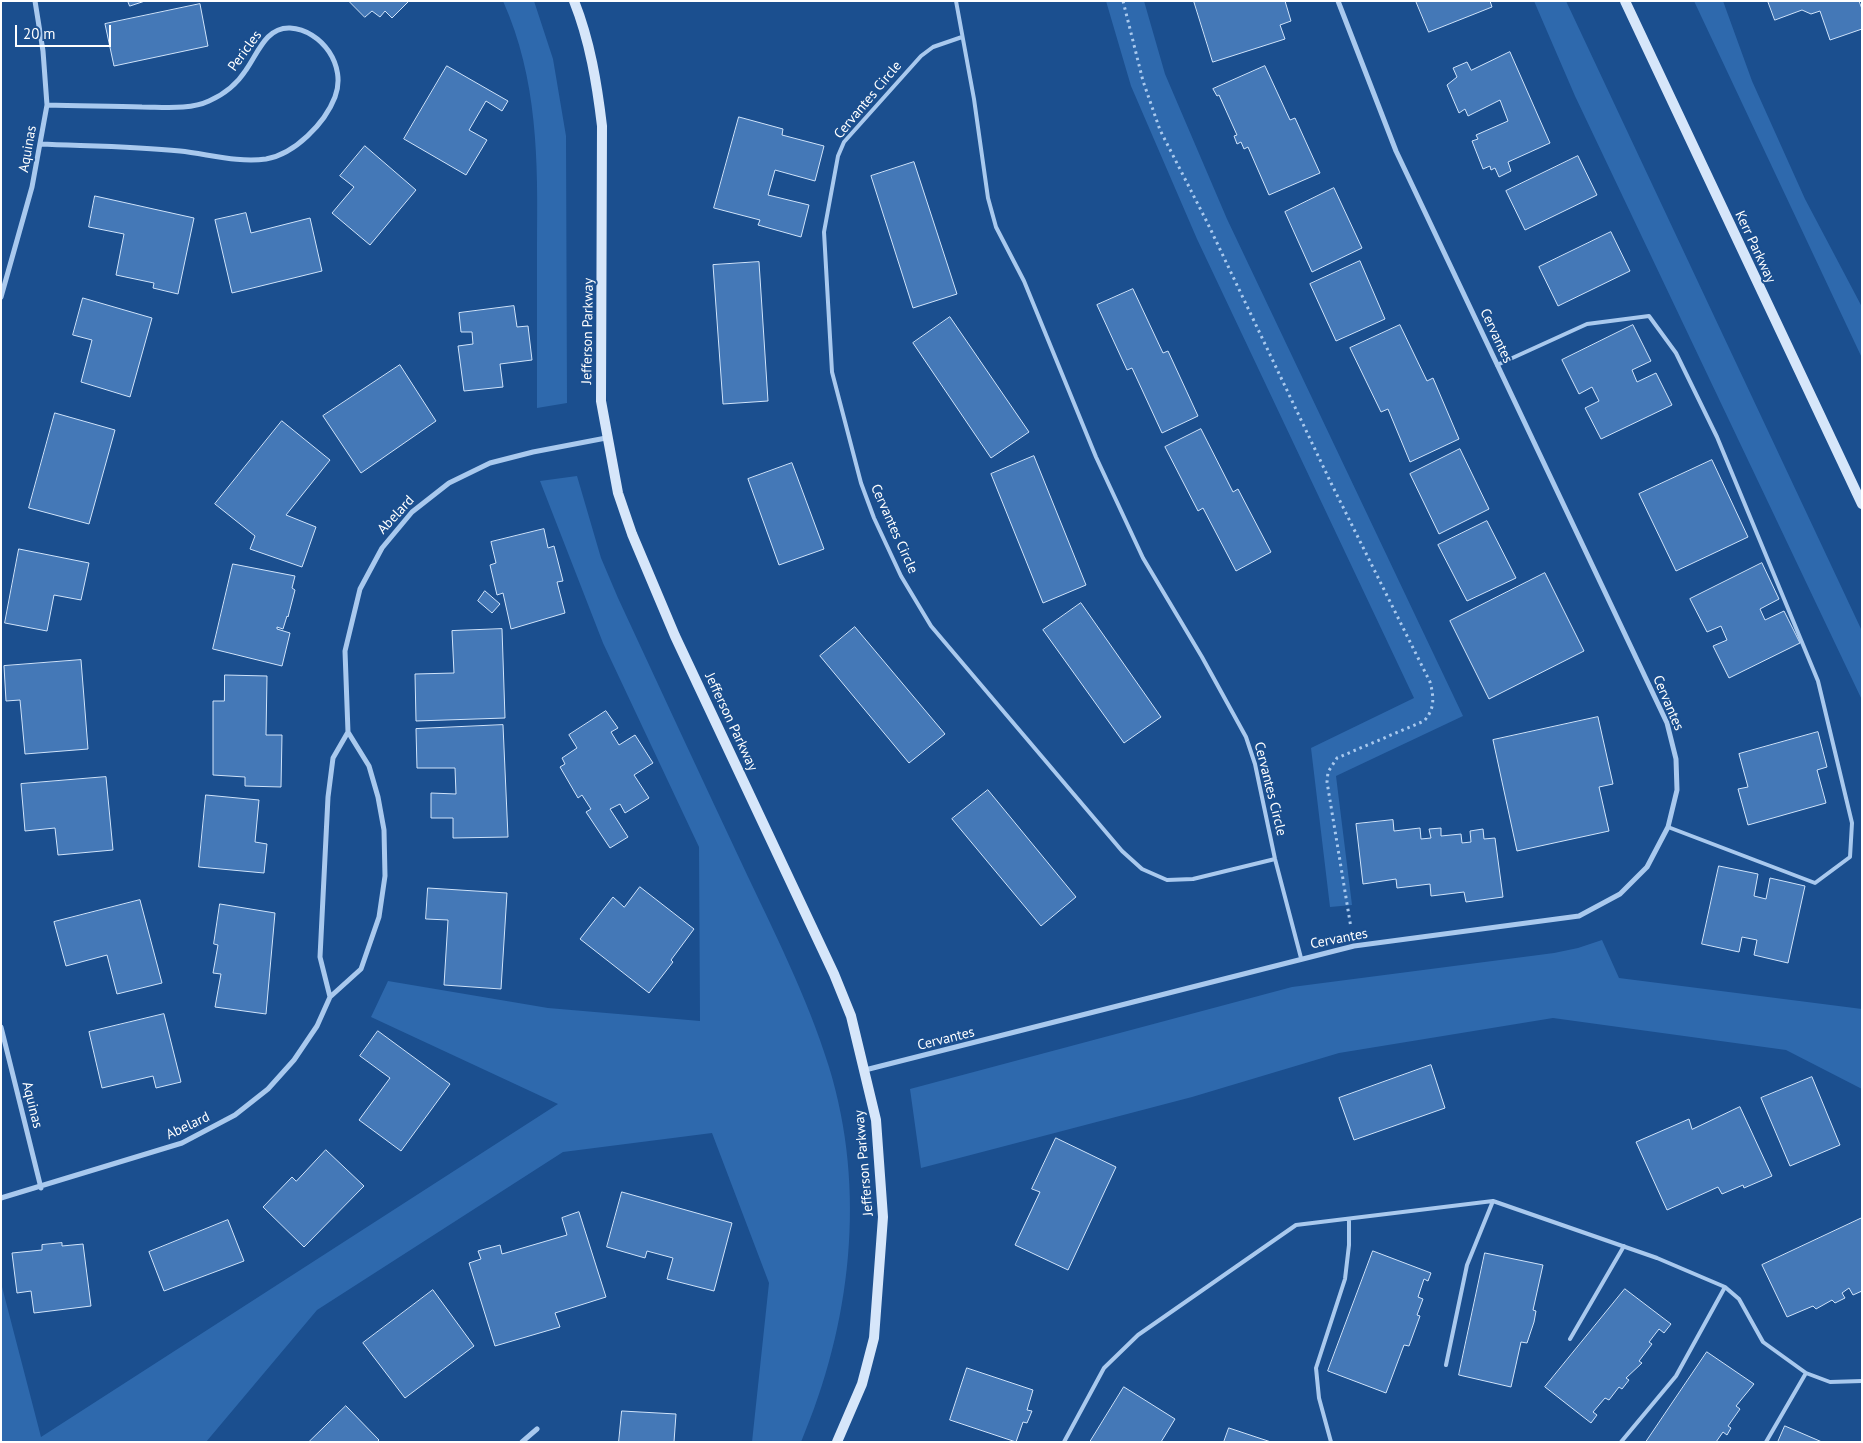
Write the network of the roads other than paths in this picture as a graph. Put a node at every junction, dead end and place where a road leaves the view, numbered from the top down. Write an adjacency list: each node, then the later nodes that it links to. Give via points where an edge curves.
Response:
1 (35, 1): 7 (street, Aquinas)
2 (574, 1): 11 (street, Jefferson Parkway, via 597,84 602,126 601,401)
3 (956, 1): 6 (lane, Cervantes Circle)
4 (1338, 1): 10 (street, Cervantes, via 1396,151)
5 (1625, 1): 12 (street, Kerr Parkway)
6 (962, 37): 15 (lane, Cervantes Circle, via 988,198 996,227 1027,288 1096,457 1143,558 1246,738 1255,764); 15 (lane, Cervantes Circle, via 932,47 921,56 844,142 838,156 824,232 832,372 861,483 874,518 901,576 931,626 1122,851 1142,869 1167,880 1193,879)
7 (47, 105): 8 (street, Aquinas); 8 (street, Pericles, via 167,107 207,103 225,94 238,80 269,35 289,28 315,35 325,45 333,59 337,79 336,96 314,128 286,151 267,158 244,160 179,151)
8 (40, 144): 9 (street, Aquinas, via 32,187)
9 (1, 297)
10 (1498, 365): 14 (street, Cervantes, via 1667,723 1676,759 1677,790); 14 (lane, via 1587,324 1649,316 1676,353 1717,437 1818,681 1852,823 1850,857 1815,883)
11 (606, 438): 13 (street, Abelard, via 490,463 449,483 412,512 382,548 360,589 345,651); 19 (street, Jefferson Parkway, via 618,493 632,534 675,636 834,974 851,1016)
12 (1862, 504)
13 (348, 732): 17 (street, via 333,758 327,815 320,957); 17 (street, Abelard, via 369,766 378,797 384,830 385,876 379,917 360,969)
14 (1668, 827): 16 (street, Cervantes, via 1647,867 1620,894 1579,916 1354,946)
15 (1275, 859): 16 (lane, Cervantes Circle)
16 (1301, 958): 19 (street, Cervantes)
17 (330, 997): 20 (street, Abelard, via 317,1026 294,1060 268,1089 235,1115 182,1143)
18 (1, 1027): 20 (street, Aquinas)
19 (865, 1070): 32 (street, Jefferson Parkway, via 876,1120 883,1217 874,1338 862,1384)
20 (41, 1188): 21 (street, Abelard)
21 (1, 1198)
22 (1493, 1201): 23 (lane); 24 (lane); 27 (lane, via 1467,1266)
23 (1349, 1219): 33 (lane, via 1296,1225 1138,1335 1104,1368); 34 (lane, via 1345,1279 1316,1368 1319,1398)
24 (1624, 1246): 25 (lane); 26 (lane)
25 (1725, 1287): 28 (lane, via 1740,1299 1762,1342); 35 (lane, via 1676,1376)
26 (1570, 1339)
27 (1446, 1365)
28 (1806, 1373): 29 (lane, via 1830,1382); 36 (lane)
29 (1862, 1381)
30 (537, 1429): 31 (street)
31 (522, 1442)
32 (837, 1442)
33 (1064, 1442)
34 (1331, 1442)
35 (1621, 1442)
36 (1766, 1442)

